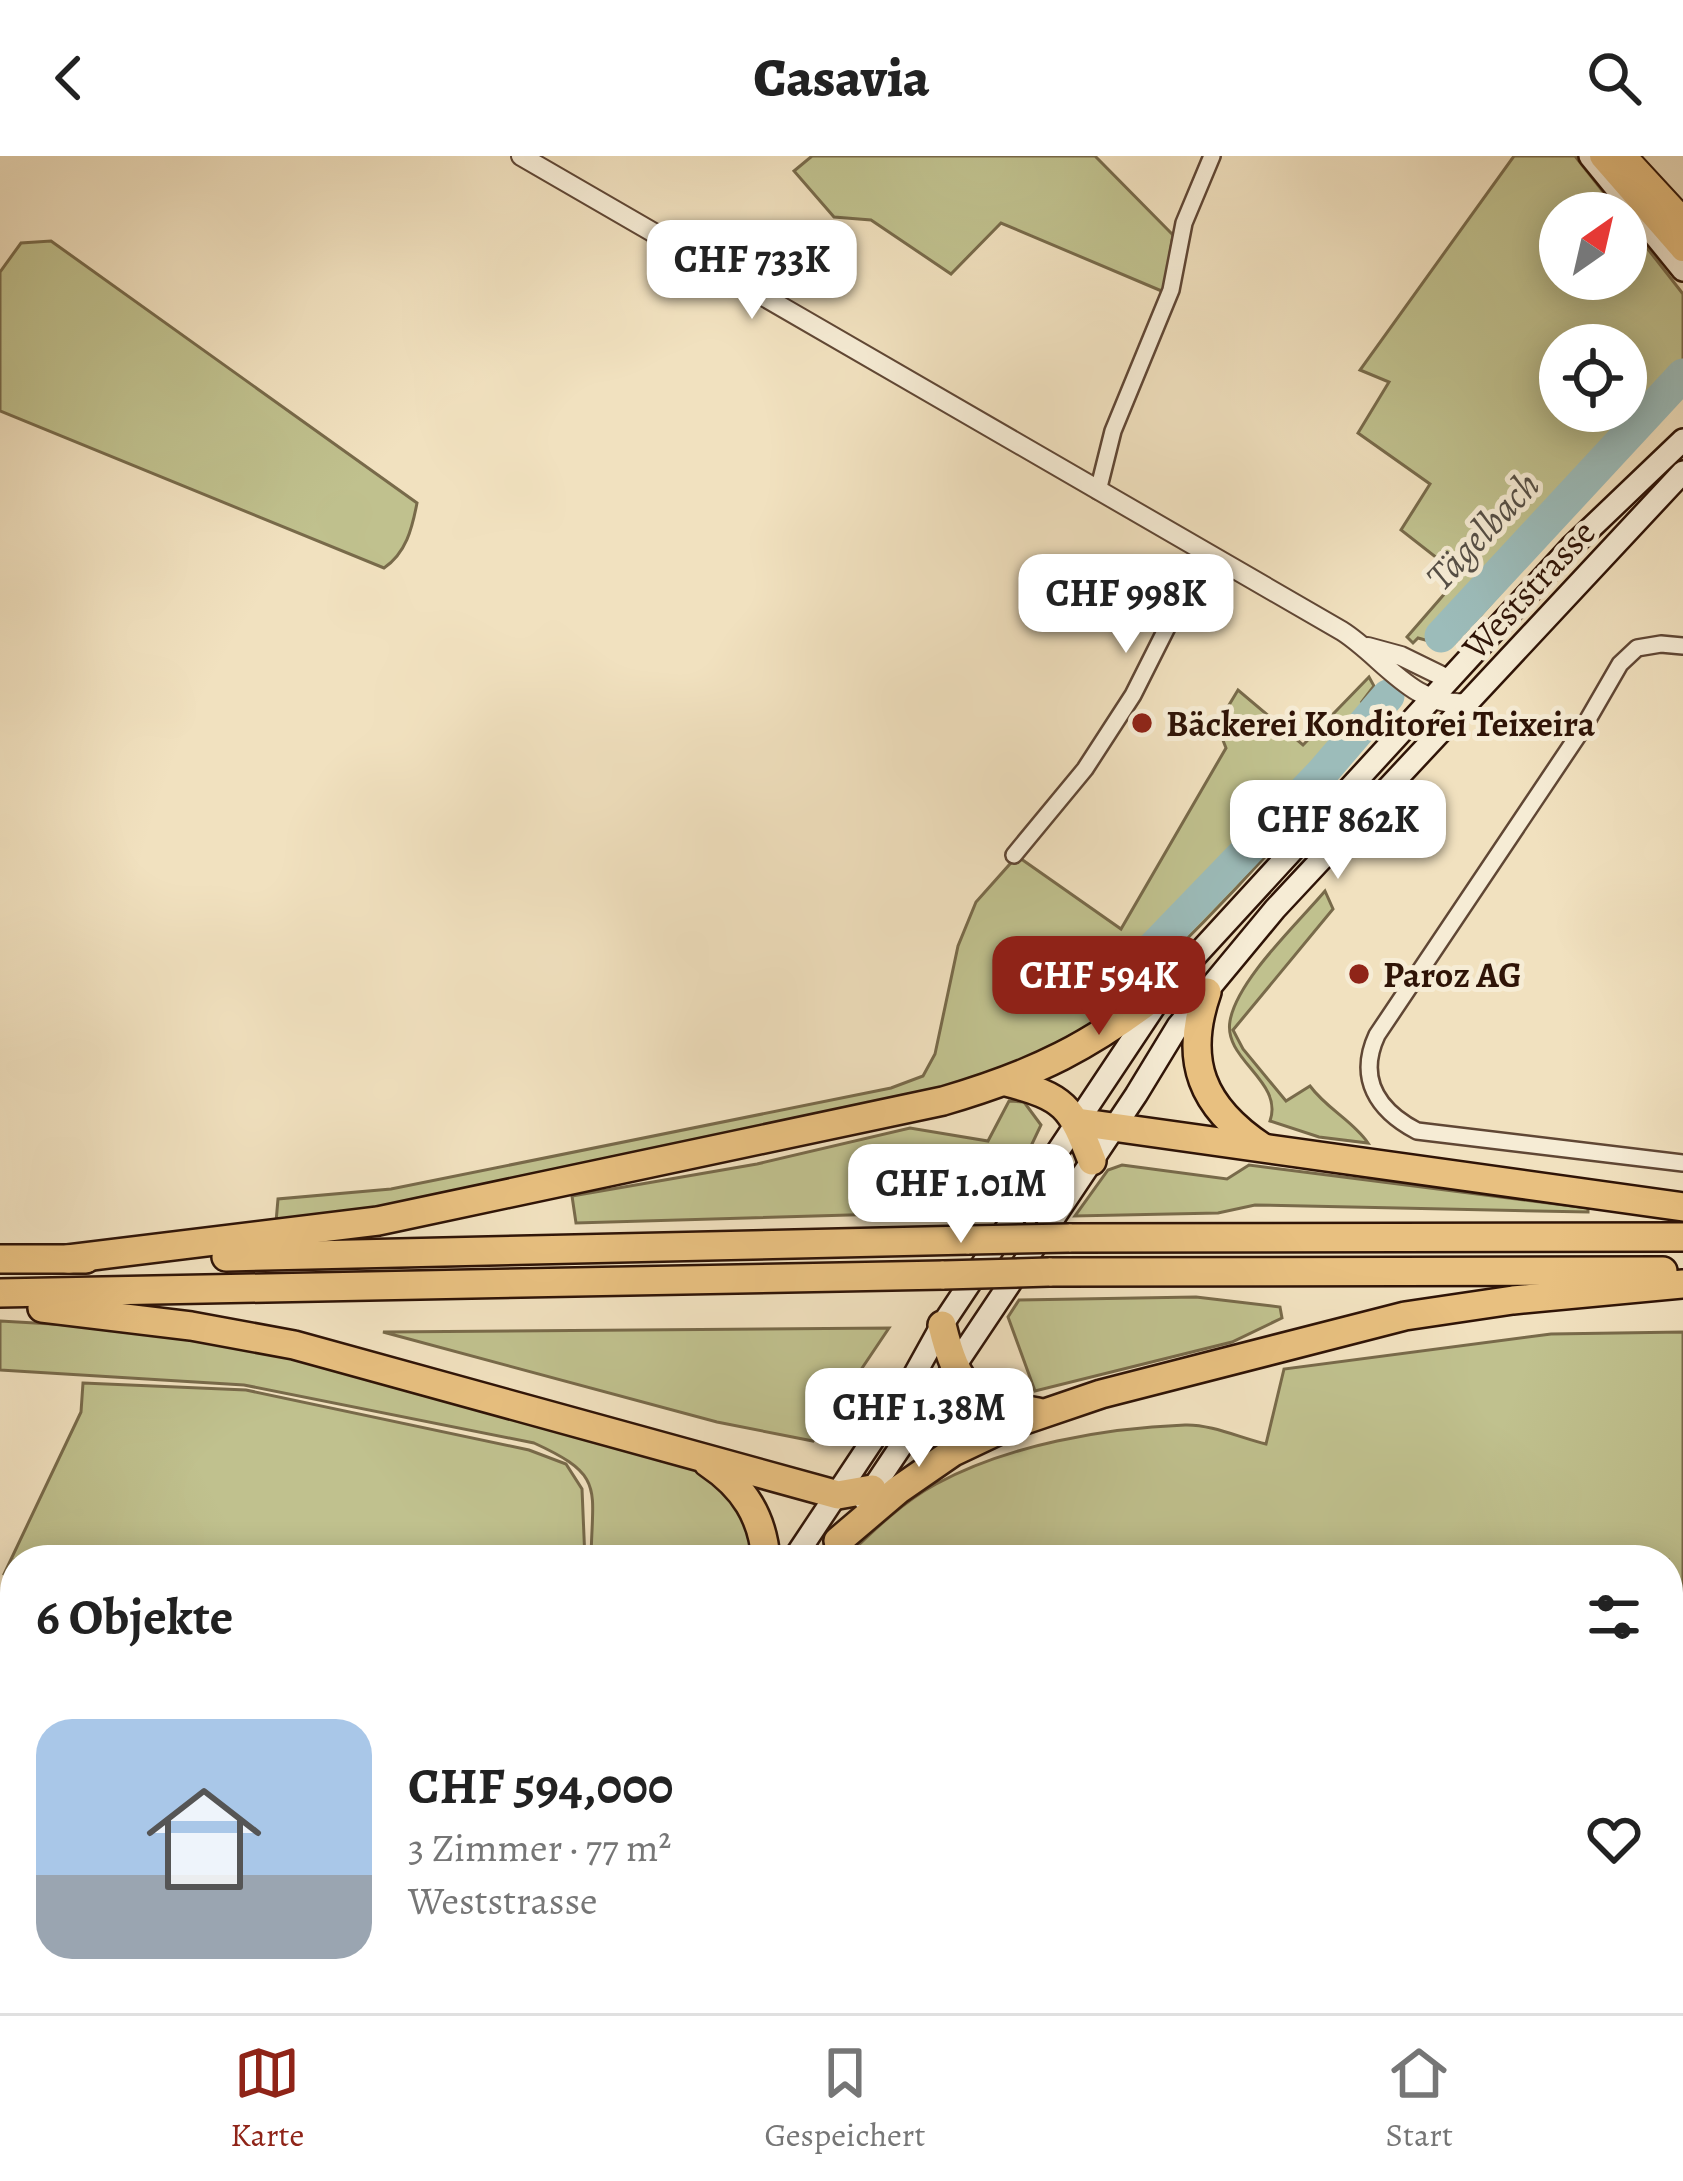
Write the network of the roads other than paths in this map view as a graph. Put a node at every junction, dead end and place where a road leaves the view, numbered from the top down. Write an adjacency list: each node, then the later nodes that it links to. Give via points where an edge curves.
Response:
1 (520, 156): 11 (street)
2 (1212, 156): 11 (street)
3 (1590, 156): 8 (main road)
4 (1602, 156): 7 (main road)
5 (1624, 156): 6 (main road)
6 (1683, 220)
7 (1683, 249)
8 (1683, 269)
9 (1683, 440): 15 (main road, Weststrasse)
10 (1683, 472): 17 (main road, Weststrasse)
11 (1098, 491): 12 (street)
12 (1202, 557): 14 (street); 18 (street, via 1097,752)
13 (1683, 646): 26 (street, via 1637,648 1620,664 1377,1034 1368,1072 1377,1100 1418,1131)
14 (1395, 662): 15 (street); 16 (street)
15 (1443, 676): 16 (main road, Weststrasse)
16 (1424, 697): 17 (street); 19 (main road, Weststrasse)
17 (1466, 703): 20 (main road, Weststrasse)
18 (1014, 855)
19 (1168, 986): 21 (highway, via 1077,1051); 22 (main road, Weststrasse)
20 (1207, 992): 23 (main road, Weststrasse); 24 (highway, via 1196,1037 1203,1082 1234,1127)
21 (1006, 1082): 22 (highway, via 1051,1094); 30 (highway, via 378,1221)
22 (1077, 1121): 23 (highway); 25 (highway); 35 (main road, Weststrasse)
23 (1113, 1130): 24 (highway); 25 (main road, Weststrasse)
24 (1266, 1149): 27 (highway)
25 (1092, 1161): 36 (main road, Weststrasse)
26 (1683, 1163)
27 (1683, 1207)
28 (1683, 1237): 30 (highway, bridge, via 1070,1238)
29 (0, 1259): 30 (highway)
30 (68, 1259)
31 (1683, 1271): 33 (highway, bridge, via 1049,1272)
32 (1683, 1283): 37 (highway, via 1405,1316)
33 (0, 1293)
34 (0, 1303): 38 (highway, via 294,1345)
35 (942, 1325): 36 (highway); 40 (main road, Weststrasse)
36 (953, 1368): 37 (highway, via 985,1400); 39 (main road, Weststrasse)
37 (1042, 1412): 44 (highway, via 936,1463)
38 (671, 1447): 40 (highway); 41 (highway, via 720,1471 743,1493)
39 (872, 1489): 40 (highway); 43 (main road, Weststrasse)
40 (838, 1495): 42 (main road, Weststrasse)
41 (764, 1545)
42 (803, 1545)
43 (834, 1545)
44 (837, 1545)

